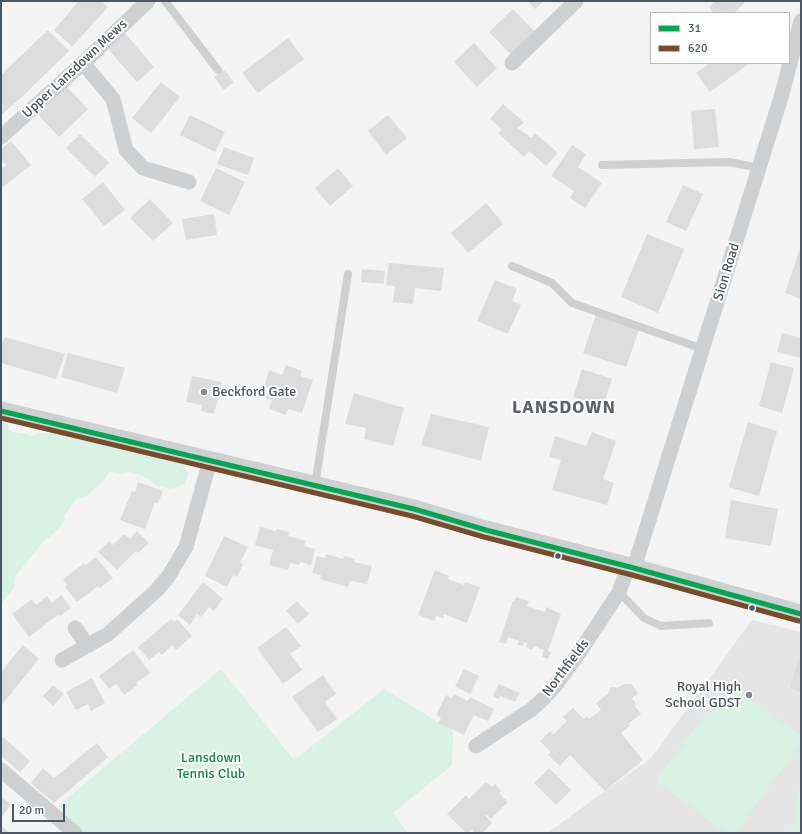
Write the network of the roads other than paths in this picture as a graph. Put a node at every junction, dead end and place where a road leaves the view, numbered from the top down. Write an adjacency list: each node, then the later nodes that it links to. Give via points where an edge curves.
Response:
1 (148, 1): 5 (street, Upper Lansdown Mews)
2 (165, 1): 9 (lane)
3 (576, 1): 6 (street)
4 (801, 21): 7 (street, Sion Road)
5 (83, 63): 10 (street, Upper Lansdown Mews); 13 (street, via 113,99 126,150 143,168)
6 (512, 63)
7 (790, 63)
8 (790, 64): 12 (street, Sion Road)
9 (218, 70)
10 (1, 137)
11 (602, 165): 12 (lane, via 729,162)
12 (759, 168): 16 (street, Sion Road)
13 (189, 182)
14 (512, 266): 16 (lane, via 552,283 572,302)
15 (348, 274): 19 (lane)
16 (703, 349): 20 (street, Sion Road)
17 (1, 410): 18 (street)
18 (210, 460): 19 (street); 25 (street, via 186,547 168,577 124,621)
19 (314, 485): 20 (street)
20 (631, 567): 21 (street, Northfields); 22 (street)
21 (618, 592): 23 (lane, via 644,618 661,626); 27 (street, Northfields, via 574,662 544,698 518,719)
22 (801, 614)
23 (709, 623)
24 (75, 628): 25 (street)
25 (88, 646): 26 (street)
26 (62, 660)
27 (476, 746)
28 (1, 770): 29 (street)
29 (76, 833)

